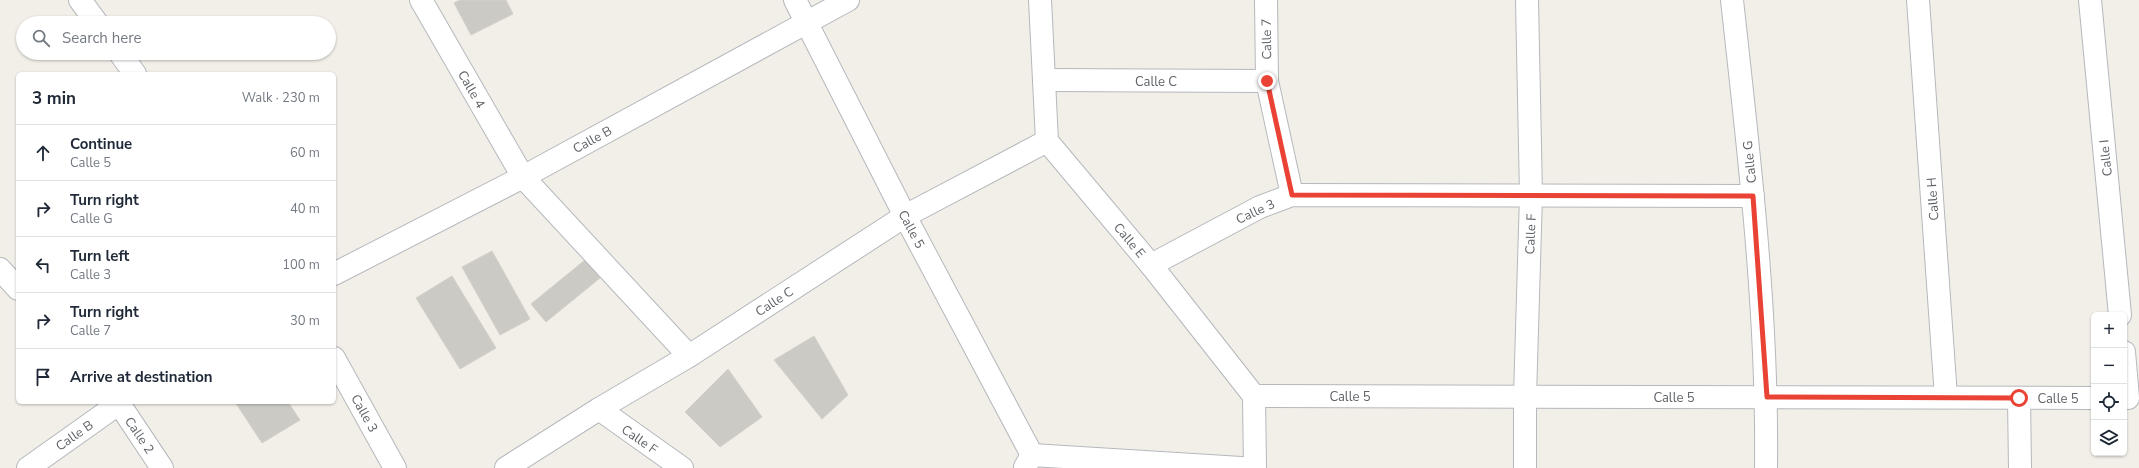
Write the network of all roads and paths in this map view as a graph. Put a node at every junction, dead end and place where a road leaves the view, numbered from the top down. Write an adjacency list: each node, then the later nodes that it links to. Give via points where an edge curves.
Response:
1 (80, 0): 11 (street)
2 (421, 0): 18 (street, Calle 4)
3 (795, 0): 12 (street, Calle 5)
4 (848, 0): 12 (street, Calle B)
5 (1040, 0): 15 (street)
6 (1266, 0): 16 (street, Calle 7)
7 (1527, 0): 20 (street, Calle F)
8 (1732, 0): 21 (street, Calle G)
9 (1918, 0): 34 (street, Calle H)
10 (2090, 0): 27 (street, Calle I)
11 (92, 16)
12 (807, 21): 18 (street, Calle B); 22 (street, Calle 5)
13 (125, 60): 14 (street)
14 (134, 72)
15 (1044, 80): 16 (street, Calle C); 17 (street)
16 (1267, 81): 19 (street, Calle 7)
17 (1047, 141): 22 (street, Calle C); 23 (street, Calle E)
18 (523, 177): 25 (street, Calle B); 28 (street, Calle 4)
19 (1292, 195): 20 (street, Calle 3); 23 (street, Calle 3, via 1260,207)
20 (1531, 195): 21 (street, Calle 3); 32 (street, Calle F)
21 (1753, 196): 33 (street, Calle G)
22 (905, 216): 28 (street, Calle C); 41 (street, Calle 5)
23 (1151, 265): 31 (street, Calle E)
24 (0, 269): 26 (street)
25 (336, 273)
26 (16, 287)
27 (2120, 312)
28 (689, 356): 40 (street, Calle C)
29 (336, 362): 44 (street, Calle 3)
30 (2127, 375): 37 (street)
31 (1254, 396): 32 (street, Calle 5); 48 (street)
32 (1525, 397): 33 (street, Calle 5); 49 (street, Calle F)
33 (1767, 397): 34 (street, Calle 5); 50 (street, Calle G)
34 (1946, 397): 35 (street, Calle 5)
35 (2019, 398): 36 (street, Calle 5); 51 (street)
36 (2091, 398)
37 (2130, 398)
38 (116, 404): 42 (street, Calle B)
39 (120, 404): 43 (street, Calle 2)
40 (599, 409): 45 (street, Calle C); 46 (street, Calle F)
41 (1029, 461): 47 (street)
42 (28, 468)
43 (162, 468)
44 (395, 468)
45 (506, 468)
46 (682, 468)
47 (1241, 468)
48 (1255, 468)
49 (1525, 468)
50 (1766, 468)
51 (2020, 468)

